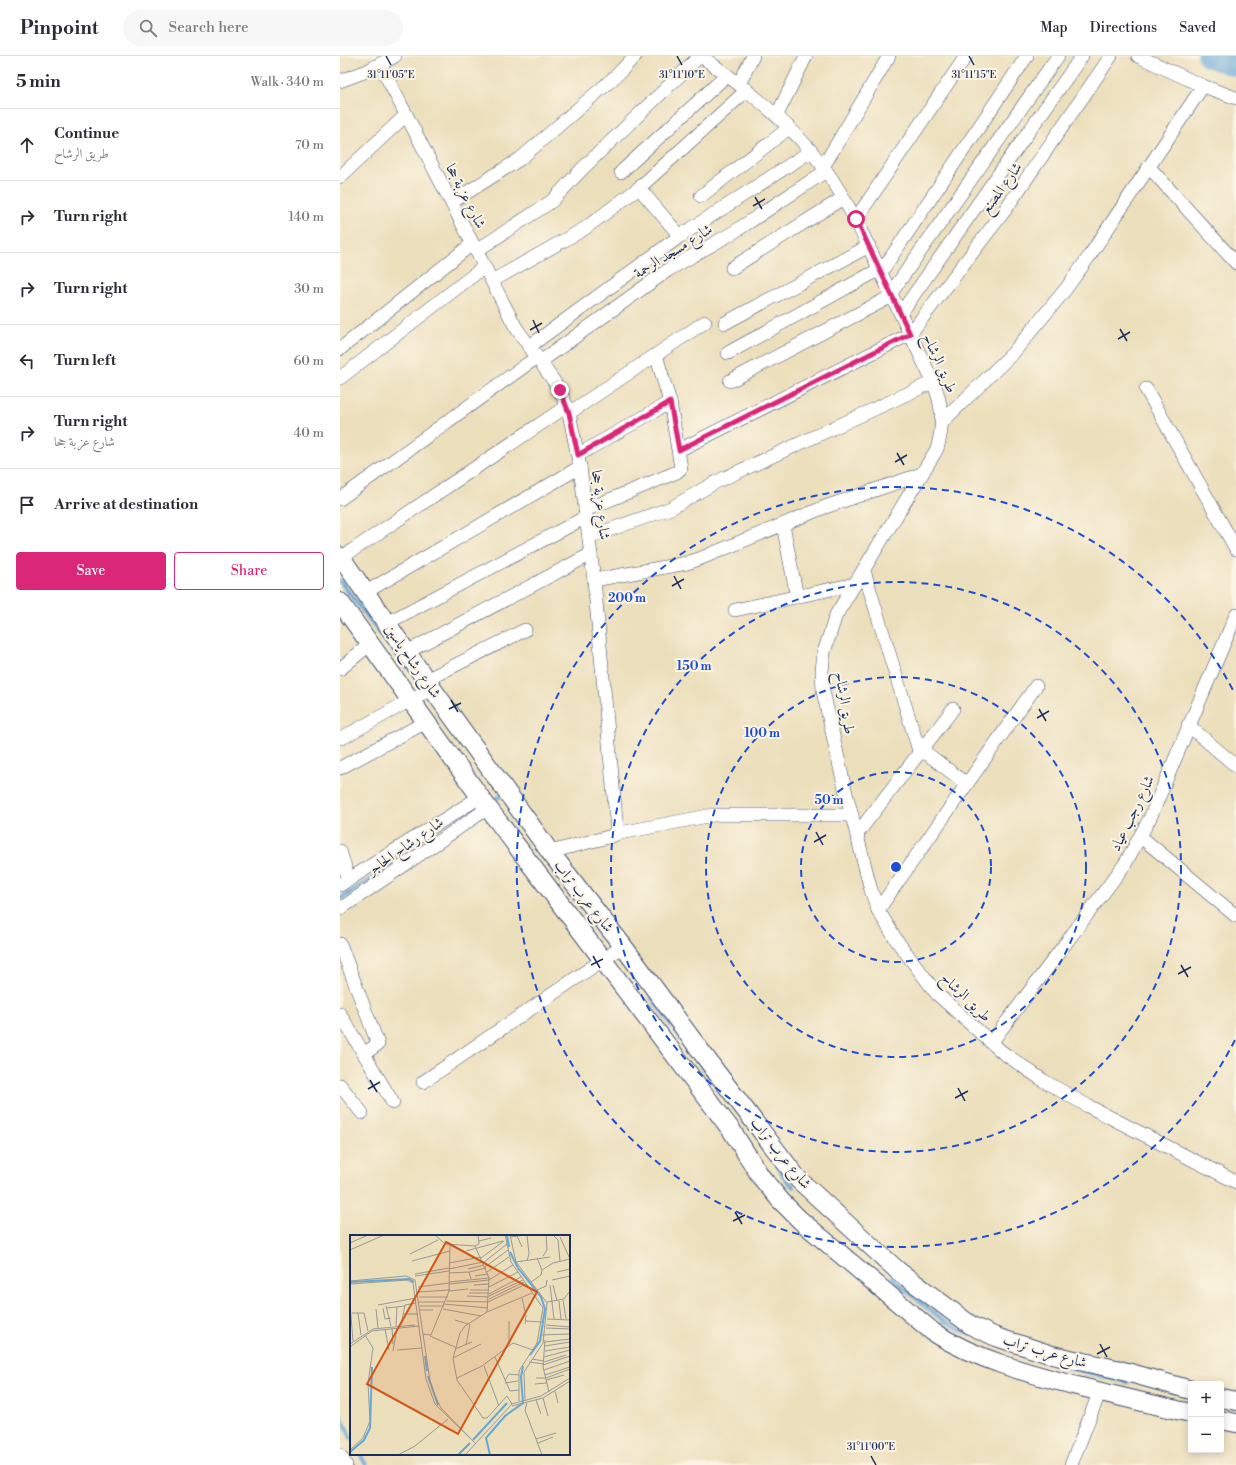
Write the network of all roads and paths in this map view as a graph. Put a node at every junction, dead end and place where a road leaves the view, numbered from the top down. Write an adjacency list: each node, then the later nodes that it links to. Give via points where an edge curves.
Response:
1 (395, 56): 13 (street)
2 (635, 56): 30 (street, via 616,76 520,159)
3 (753, 56): 17 (street)
4 (806, 56): 20 (street)
5 (889, 56): 24 (street)
6 (966, 56): 31 (street)
7 (1027, 56): 38 (street)
8 (1058, 56): 40 (street)
9 (1082, 56): 41 (street)
10 (1111, 56): 44 (street, شارع المصنع, via 1005,210)
11 (1138, 56): 16 (street)
12 (706, 57): 14 (street, طريق الرشاح); 34 (street, via 583,168 552,201)
13 (380, 64): 15 (street); 19 (street, شارع عزبة جحا)
14 (728, 75): 17 (street, طريق الرشاح); 25 (street)
15 (340, 81)
16 (1203, 86): 18 (street); 23 (street)
17 (743, 87): 20 (street, طريق الرشاح); 27 (street)
18 (1236, 98)
19 (406, 115): 26 (street); 30 (street, شارع عزبة جحا)
20 (777, 115): 21 (street, طريق الرشاح)
21 (789, 128): 22 (street, طريق الرشاح); 28 (street)
22 (811, 151): 24 (street, طريق الرشاح); 32 (street)
23 (1149, 167): 35 (street); 55 (street, via 1065,290 1013,353)
24 (824, 169): 29 (street, طريق الرشاح); 47 (street, شارع مسجد الرحمة, via 734,232 668,270)
25 (621, 172)
26 (340, 177)
27 (639, 188): 32 (street); 39 (street, via 584,229)
28 (701, 196)
29 (844, 198): 31 (street, طريق الرشاح); 37 (street)
30 (452, 202): 34 (street, شارع عزبة جحا)
31 (856, 219): 33 (street, طريق الرشاح)
32 (680, 236): 47 (street)
33 (869, 246): 38 (street, طريق الرشاح); 43 (street)
34 (474, 248): 36 (street, شارع عزبة جحا); 45 (street)
35 (1236, 263)
36 (484, 267): 39 (street, شارع عزبة جحا); 49 (street)
37 (732, 268)
38 (881, 271): 40 (street, طريق الرشاح); 46 (street)
39 (492, 282): 47 (street, شارع عزبة جحا, via 515,326)
40 (892, 295): 41 (street, طريق الرشاح); 50 (street)
41 (900, 313): 44 (street, طريق الرشاح)
42 (705, 322): 48 (street)
43 (725, 323)
44 (910, 334): 51 (street, طريق الرشاح); 56 (street)
45 (340, 349)
46 (728, 353)
47 (536, 355): 54 (street, شارع عزبة جحا, via 560,390); 59 (street)
48 (656, 355): 53 (street); 54 (street)
49 (340, 378)
50 (730, 382)
51 (933, 382): 55 (street, طريق الرشاح, via 939,394); 62 (street, via 723,479 671,508)
52 (1146, 389): 63 (street)
53 (670, 402): 56 (street); 57 (street)
54 (568, 410): 57 (street, شارع عزبة جحا); 65 (street)
55 (943, 421): 58 (street, طريق الرشاح, via 937,449)
56 (679, 450): 60 (street, via 682,465 677,472)
57 (579, 461): 60 (street, شارع عزبة جحا); 69 (street)
58 (922, 474): 61 (street); 66 (street, طريق الرشاح)
59 (340, 499)
60 (586, 513): 62 (street, شارع عزبة جحا); 74 (street)
61 (783, 525): 67 (street, via 686,563); 70 (street)
62 (589, 537): 64 (street, شارع عزبة جحا)
63 (1236, 549)
64 (591, 554): 67 (street, شارع عزبة جحا); 77 (street)
65 (341, 557): 69 (street, شارع رشاح ياسين)
66 (864, 571): 68 (street, طريق الرشاح); 85 (street)
67 (594, 580): 92 (street, شارع عزبة جحا, via 617,830)
68 (854, 584): 70 (street); 91 (street, طريق الرشاح, via 829,633 822,671 823,691)
69 (366, 592): 74 (street, شارع رشاح ياسين)
70 (798, 597): 72 (street)
71 (342, 608): 76 (street, شارع رشاح ياسين)
72 (735, 610)
73 (1236, 615): 83 (street, شارع رجب عياد)
74 (387, 623): 77 (street, شارع رشاح ياسين)
75 (525, 630): 80 (street)
76 (370, 644): 78 (street); 80 (street, شارع رشاح ياسين)
77 (407, 652): 80 (street, شارع رشاح ياسين)
78 (340, 668)
79 (1036, 686): 89 (street)
80 (423, 691): 82 (street, شارع رشاح ياسين); 84 (street); 88 (street, شارع رشاح ياسين)
81 (953, 709): 85 (street)
82 (426, 722): 87 (street); 88 (street, شارع رشاح ياسين)
83 (1188, 725): 86 (street); 94 (street, شارع رجب عياد)
84 (342, 738)
85 (921, 752): 89 (street); 93 (street)
86 (1236, 766)
87 (340, 768)
88 (478, 772): 90 (street, شارع رشاح ياسين); 96 (street, شارع عرب تراب)
89 (967, 784): 99 (street)
90 (484, 802): 97 (street, شارع رشاح الحاجر); 98 (street, شارع رشاح الحاجر); 103 (street, شارع عرب تراب)
91 (852, 815): 92 (street, via 713,815); 93 (street, طريق الرشاح)
92 (615, 834): 96 (street)
93 (858, 834): 99 (street, طريق الرشاح)
94 (1141, 837): 100 (street); 105 (street, شارع رجب عياد, via 1111,883)
95 (340, 851): 97 (street)
96 (550, 852): 102 (street, شارع عرب تراب)
97 (344, 883)
98 (340, 909)
99 (878, 910): 105 (street, طريق الرشاح, via 897,941 937,994)
100 (1236, 916)
101 (340, 944): 106 (street, via 378,1044)
102 (621, 947): 103 (street); 112 (street, شارع عرب تراب, via 798,1179 897,1270 972,1326 996,1337 1052,1355 1116,1369)
103 (605, 958): 107 (street); 113 (street, شارع عرب تراب, via 732,1131 761,1177 780,1201 820,1238 933,1332 954,1345 1008,1366)
104 (340, 1014): 106 (street)
105 (991, 1043): 111 (street, طريق الرشاح, via 1044,1081 1088,1106)
106 (364, 1054): 109 (street)
107 (423, 1082)
108 (340, 1085): 110 (street)
109 (393, 1103)
110 (362, 1113)
111 (1236, 1182)
112 (1188, 1389)
113 (1100, 1391): 116 (street, شارع عرب تراب); 121 (street)
114 (1224, 1399): 115 (street)
115 (1236, 1402)
116 (1188, 1412)
117 (1224, 1421): 118 (street)
118 (1236, 1423)
119 (340, 1454): 120 (street)
120 (346, 1465)
121 (1071, 1465)

